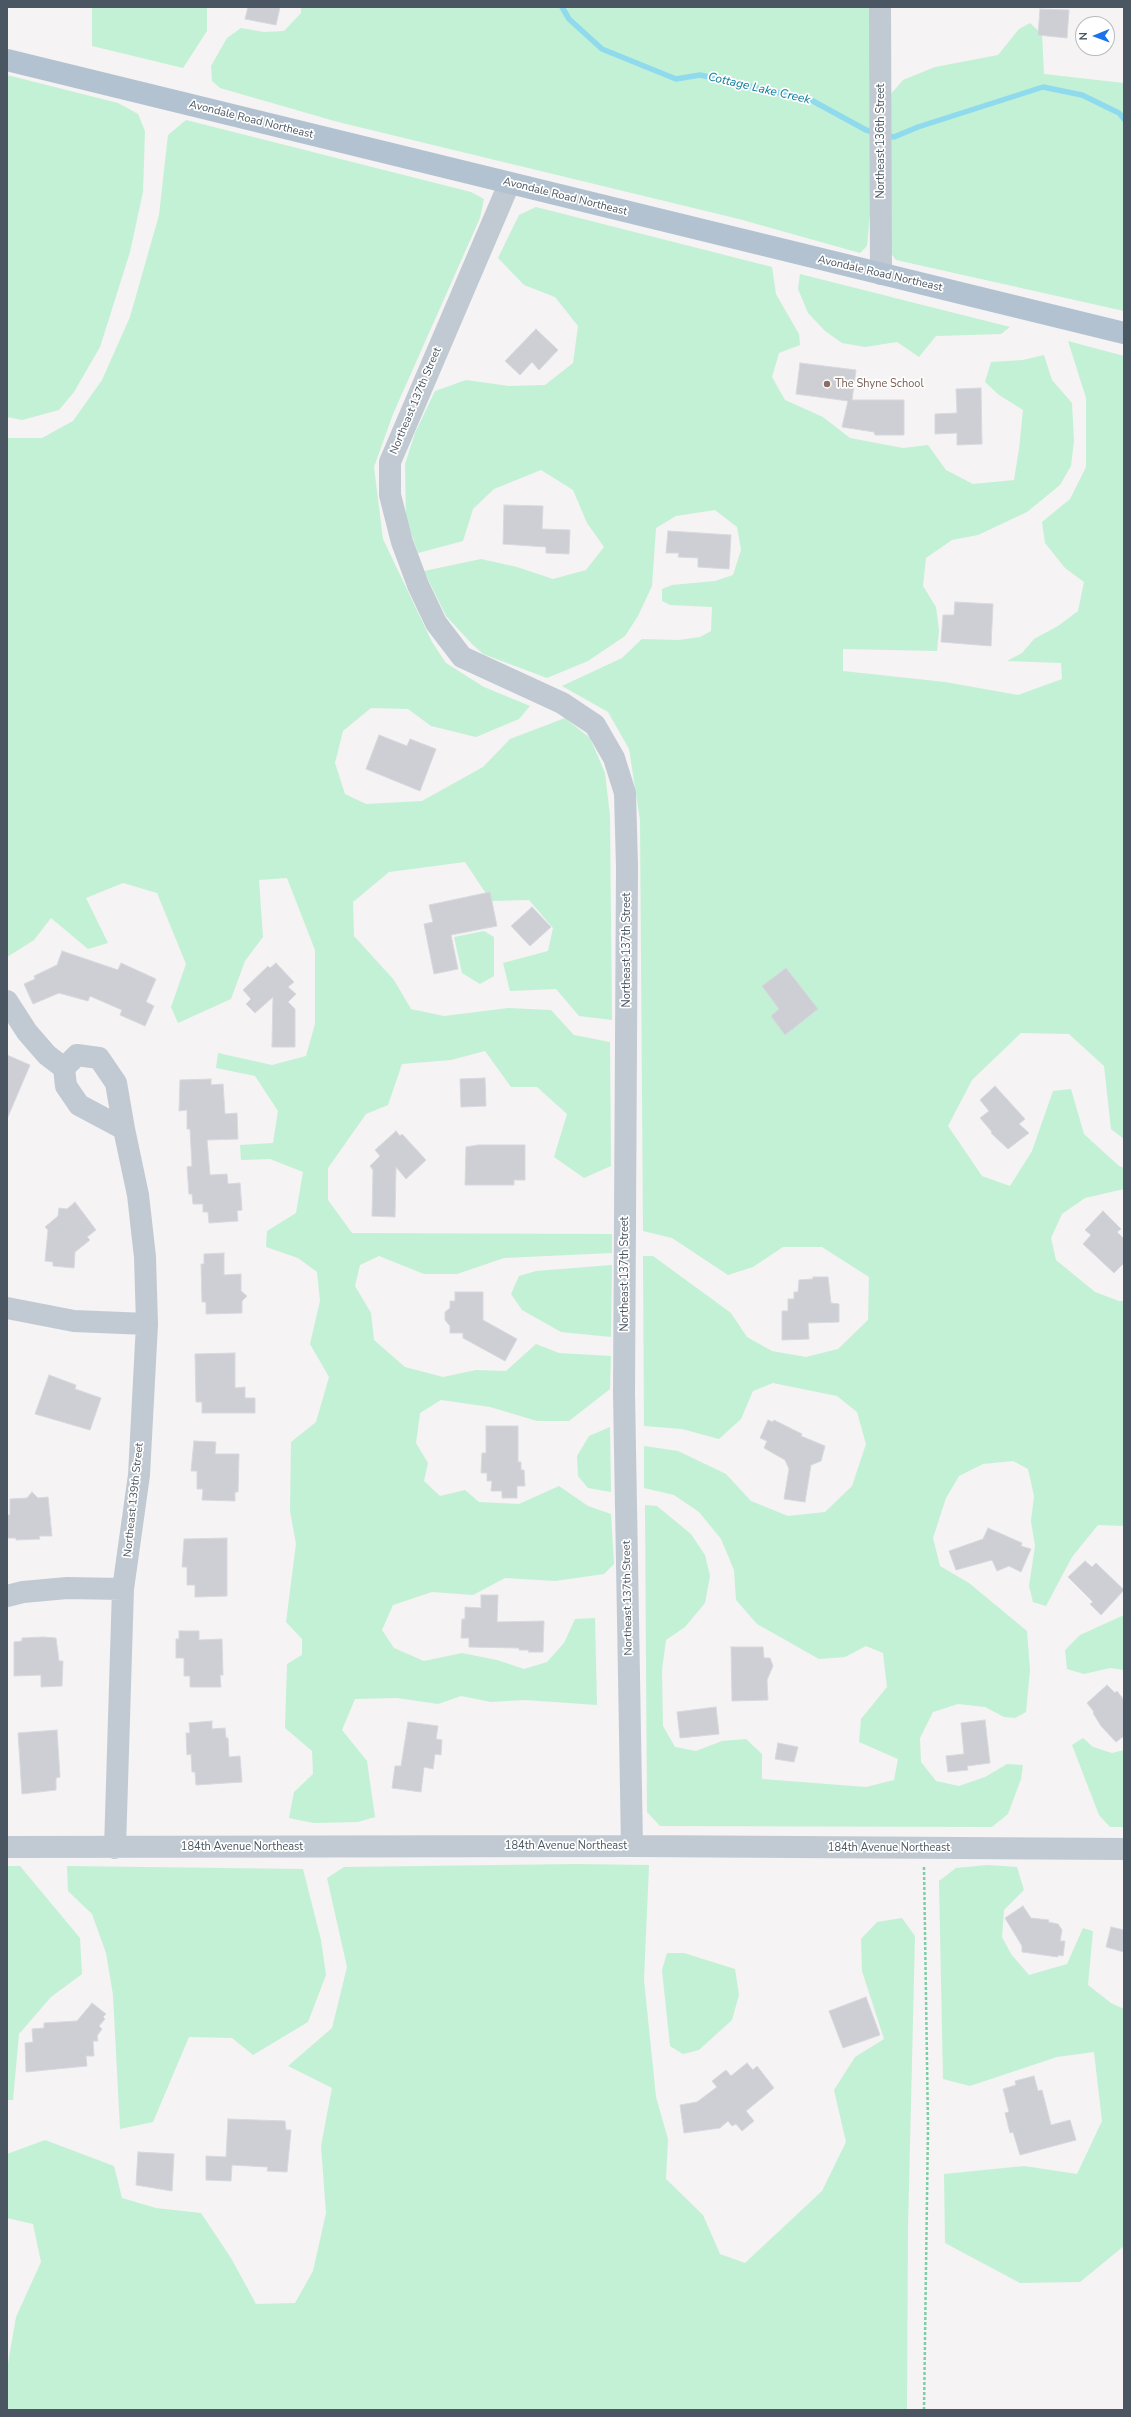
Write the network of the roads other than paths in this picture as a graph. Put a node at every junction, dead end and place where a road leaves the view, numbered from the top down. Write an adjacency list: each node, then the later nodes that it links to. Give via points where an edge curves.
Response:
1 (880, 7): 4 (street, Northeast 136th Street)
2 (7, 60): 3 (main road, Avondale Road Northeast)
3 (509, 184): 4 (main road, Avondale Road Northeast); 13 (street, Northeast 137th Street, via 390,462 390,495 402,542 418,585 436,623 462,656 562,703 595,725 614,758 625,793 627,874 624,1393)
4 (881, 274): 5 (main road, Avondale Road Northeast)
5 (1124, 333)
6 (7, 1001): 7 (street, via 26,1032 47,1055)
7 (64, 1068): 8 (street, via 66,1086 79,1105); 8 (street, Northeast 139th Street, via 77,1054 99,1058 116,1083)
8 (124, 1129): 10 (street, Northeast 139th Street, via 138,1195 145,1257)
9 (7, 1308): 10 (street, via 74,1321)
10 (147, 1324): 11 (street, Northeast 139th Street, via 139,1475)
11 (123, 1589): 12 (street, via 67,1588); 15 (street, Northeast 139th Street)
12 (7, 1596)
13 (632, 1846): 15 (street, 184th Avenue Northeast); 16 (street, 184th Avenue Northeast)
14 (7, 1847): 15 (street, 184th Avenue Northeast)
15 (115, 1848)
16 (1124, 1849)

